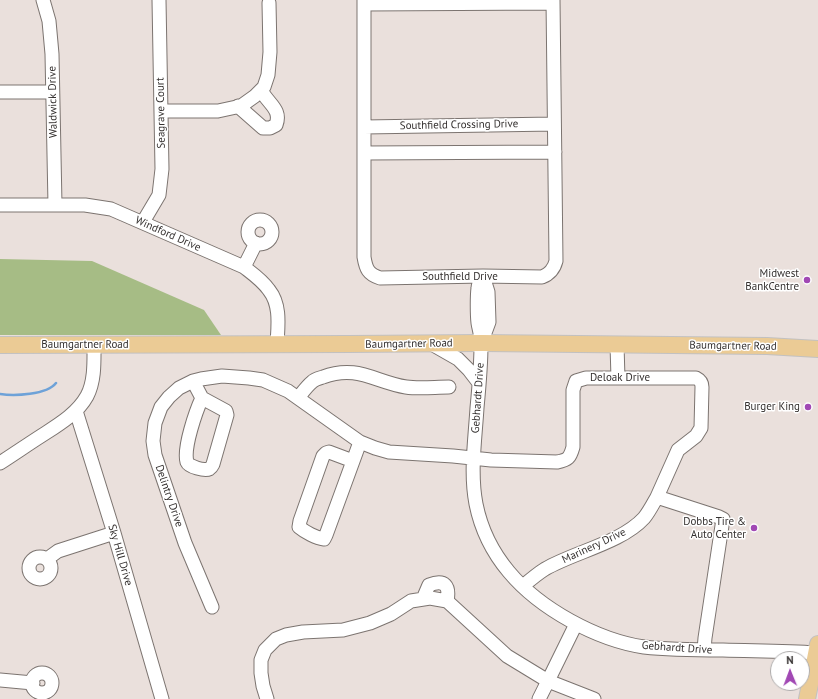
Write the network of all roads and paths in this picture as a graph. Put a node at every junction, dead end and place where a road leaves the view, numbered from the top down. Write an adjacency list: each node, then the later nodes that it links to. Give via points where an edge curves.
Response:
1 (43, 0): 8 (street, Waldwick Drive, via 49,21)
2 (159, 0): 10 (street, Seagrave Court)
3 (268, 1): 6 (street, via 270,52 268,75)
4 (364, 2): 5 (street); 12 (street, Southfield Drive)
5 (553, 2): 11 (street, Southfield Drive)
6 (261, 90): 9 (street); 9 (street, via 277,111 276,125 263,128)
7 (0, 92): 8 (street)
8 (52, 92): 16 (street, Waldwick Drive)
9 (238, 106): 10 (street, via 218,111)
10 (161, 111): 17 (street, Seagrave Court, via 162,169 159,194)
11 (554, 124): 12 (street, Southfield Crossing Drive); 13 (street, Southfield Drive)
12 (364, 127): 14 (street, Southfield Drive)
13 (555, 152): 14 (street); 20 (street, Southfield Drive, via 555,266 542,277)
14 (365, 153): 20 (street, Southfield Drive, via 364,257 368,272 380,278)
15 (0, 205): 16 (street, Windford Drive)
16 (54, 205): 17 (street, Windford Drive, via 84,205 111,209)
17 (143, 222): 19 (street, Windford Drive)
18 (256, 243): 19 (street)
19 (244, 267): 23 (street, Windford Drive, via 270,290 273,297 277,308)
20 (483, 276): 22 (street, via 488,292 489,322)
21 (430, 343): 22 (main road, Baumgartner Road); 23 (main road, Baumgartner Road); 30 (street, via 458,359)
22 (482, 343): 26 (main road, Baumgartner Road); 30 (street, Gebhardt Drive)
23 (277, 344): 25 (main road, Baumgartner Road)
24 (0, 345): 25 (main road, Baumgartner Road)
25 (94, 345): 35 (street, via 91,385 88,395)
26 (617, 345): 27 (main road, Baumgartner Road); 28 (street)
27 (818, 349)
28 (618, 378): 37 (street, Deloak Drive, via 586,378 576,381 572,397 573,447 571,455 566,460 557,462); 40 (street, Deloak Drive, via 696,378 702,383 699,433 678,450)
29 (193, 381): 32 (street, Deloak Drive); 33 (street); 34 (street, Deloak Drive, via 222,376 263,380)
30 (479, 383): 37 (street, Gebhardt Drive)
31 (450, 387): 34 (street, via 406,387 363,374 339,372 312,381)
32 (179, 388): 44 (street, Delintry Drive, via 161,407 155,423 155,455 185,544)
33 (202, 398): 33 (street, via 226,411 227,415 213,464 208,469 196,468 187,461 189,435)
34 (298, 398): 36 (street, Deloak Drive)
35 (76, 411): 39 (street); 41 (street, Sky Hill Drive)
36 (360, 442): 37 (street, Deloak Drive, via 389,452); 38 (street)
37 (474, 459): 43 (street, Gebhardt Drive, via 474,488 480,519 501,561)
38 (353, 461): 38 (street, via 329,452 323,456 300,521 299,527 302,530 324,539)
39 (0, 463)
40 (656, 497): 43 (street, Marinery Drive, via 644,518 634,527 618,537 546,568); 47 (street, via 723,519)
41 (114, 533): 42 (street, via 58,551); 52 (street, Sky Hill Drive)
42 (47, 559)
43 (523, 586): 45 (street, Gebhardt Drive, via 558,614)
44 (212, 607)
45 (576, 624): 47 (street, Gebhardt Drive, via 593,632 642,646); 49 (street)
46 (817, 649): 47 (street, Gebhardt Drive); 51 (main road)
47 (704, 650)
48 (0, 680): 50 (street)
49 (548, 680): 53 (street, via 508,656 447,602 430,598 411,601 370,623 343,630 286,634 276,639 265,650 260,660); 54 (street); 55 (street)
50 (33, 683)
51 (812, 688)
52 (162, 699)
53 (267, 699)
54 (539, 699)
55 (594, 699)

